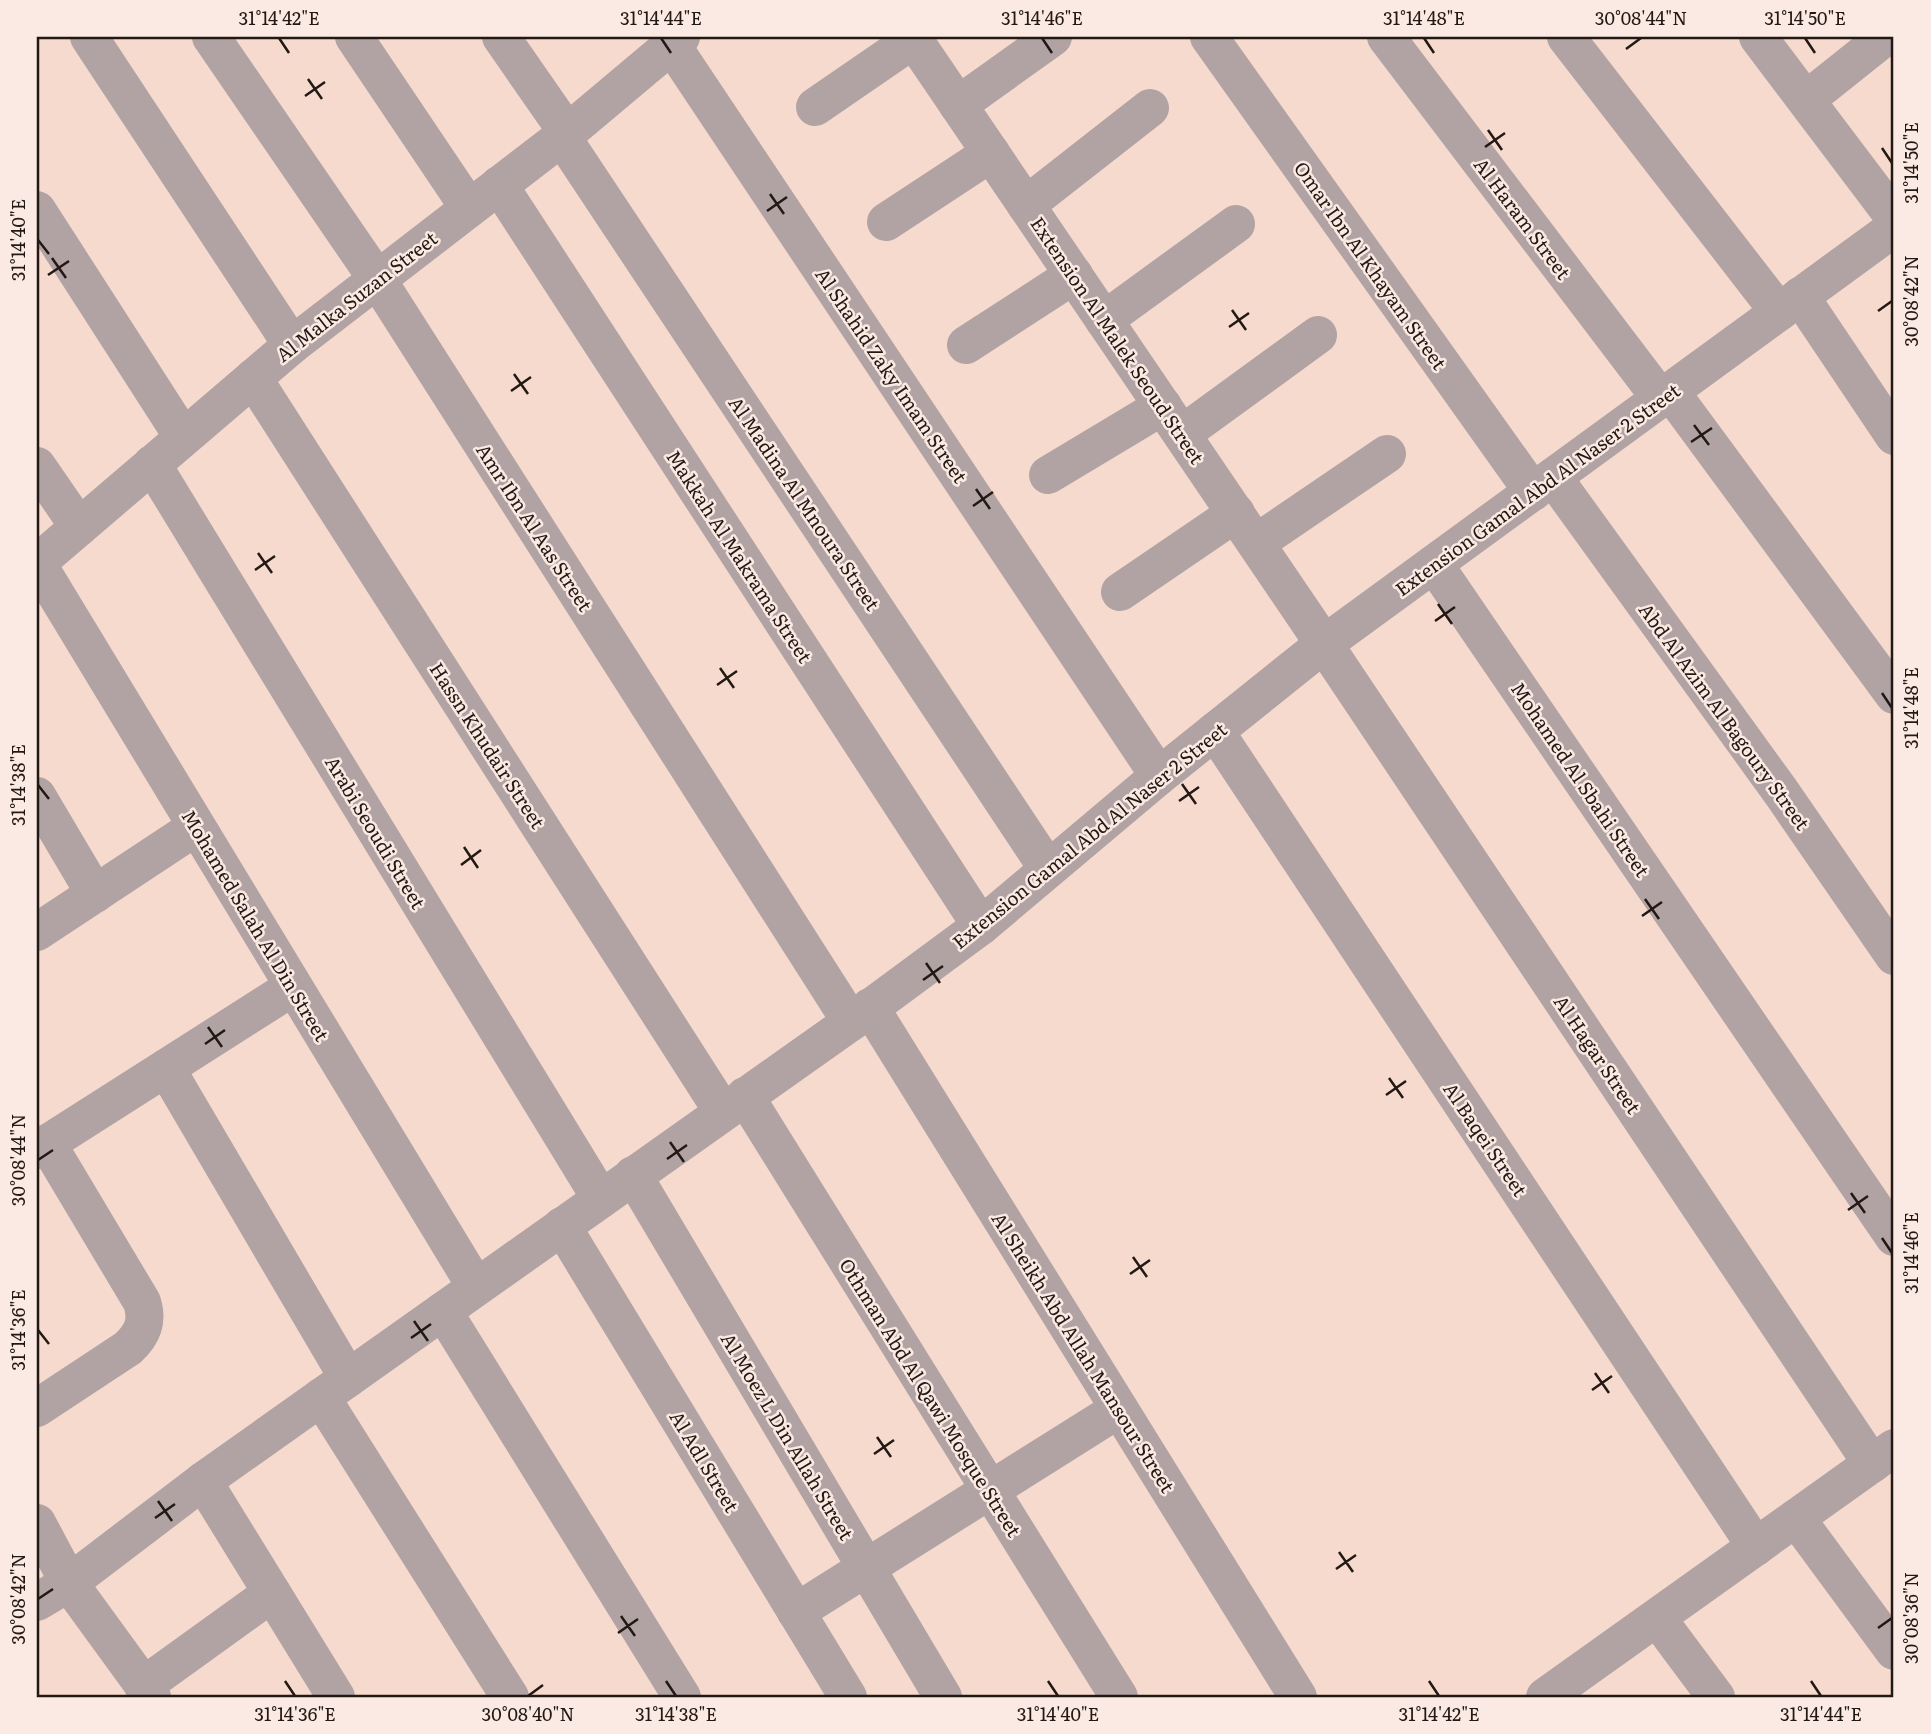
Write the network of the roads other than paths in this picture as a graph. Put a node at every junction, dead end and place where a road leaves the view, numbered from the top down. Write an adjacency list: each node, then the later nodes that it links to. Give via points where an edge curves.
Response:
1 (89, 37): 32 (street)
2 (211, 37): 28 (street, Amr Ibn Al Aas Street)
3 (354, 37): 21 (street)
4 (501, 37): 17 (street, Al Madina Al Mnoura Street)
5 (1053, 37): 14 (street)
6 (1209, 37): 43 (street, Omar Ibn Al Khayam Street)
7 (1386, 37): 35 (street, Al Haram Street)
8 (1566, 37): 29 (street)
9 (1758, 37): 13 (street)
10 (1885, 37): 13 (street)
11 (913, 38): 14 (street, Extension Al Malek Seoud Street); 15 (street)
12 (676, 41): 17 (street, Al Malka Suzan Street); 52 (street, Al Shahid Zaky Imam Street)
13 (1806, 100): 23 (street)
14 (958, 105): 18 (street, Extension Al Malek Seoud Street)
15 (815, 107)
16 (1150, 108): 20 (street)
17 (565, 134): 19 (street, Al Malka Suzan Street); 55 (street, Al Madina Al Mnoura Street)
18 (991, 153): 20 (street, Extension Al Malek Seoud Street); 24 (street)
19 (499, 185): 21 (street, Al Malka Suzan Street); 57 (street, Makkah Al Makrama Street)
20 (1026, 205): 27 (street, Extension Al Malek Seoud Street)
21 (469, 208): 28 (street, Al Malka Suzan Street)
22 (37, 210): 38 (street)
23 (1894, 217)
24 (886, 222)
25 (1236, 224): 30 (street)
26 (1894, 228): 29 (street, Extension Gamal Abd Al Naser 2 Street)
27 (1074, 275): 30 (street, Extension Al Malek Seoud Street); 33 (street)
28 (377, 279): 32 (street, Al Malka Suzan Street); 61 (street, Amr Ibn Al Aas Street)
29 (1789, 304): 35 (street, Extension Gamal Abd Al Naser 2 Street); 37 (street)
30 (1104, 320): 36 (street, Extension Al Malek Seoud Street)
31 (1318, 335): 36 (street)
32 (292, 345): 34 (street, Al Malka Suzan Street)
33 (966, 345)
34 (253, 378): 38 (street, Al Malka Suzan Street); 63 (street, Hassn Khudair Street)
35 (1666, 395): 43 (street, Extension Gamal Abd Al Naser 2 Street); 50 (street, Al Haram Street)
36 (1172, 420): 42 (street); 45 (street, Extension Al Malek Seoud Street)
37 (1894, 436)
38 (183, 437): 40 (street, Al Malka Suzan Street)
39 (1387, 454): 45 (street)
40 (152, 464): 44 (street, Al Malka Suzan Street); 66 (street, Arabi Seoudi Street)
41 (37, 466): 44 (street)
42 (1048, 475)
43 (1543, 485): 47 (street, Extension Gamal Abd Al Naser 2 Street); 59 (street, Abd Al Azim Al Bagoury Street, via 1781,792)
44 (79, 527): 46 (street, Al Malka Suzan Street)
45 (1246, 528): 48 (street); 49 (street, Extension Al Malek Seoud Street)
46 (37, 563): 54 (street, Mohamed Salah Al Din Street)
47 (1434, 564): 49 (street, Extension Gamal Abd Al Naser 2 Street); 68 (street, Mohamed Al Sbahi Street)
48 (1120, 592)
49 (1324, 644): 51 (street, Extension Gamal Abd Al Naser 2 Street); 74 (street, Al Hagar Street)
50 (1894, 695)
51 (1215, 731): 52 (street, Extension Gamal Abd Al Naser 2 Street); 79 (street, Al Baqei Street)
52 (1159, 776): 55 (street, Extension Gamal Abd Al Naser 2 Street)
53 (37, 796): 56 (street)
54 (196, 828): 56 (street); 60 (street, Mohamed Salah Al Din Street)
55 (1048, 869): 57 (street, Extension Gamal Abd Al Naser 2 Street)
56 (94, 894): 58 (street)
57 (981, 926): 61 (street, Extension Gamal Abd Al Naser 2 Street)
58 (37, 932)
59 (1894, 956)
60 (293, 987): 62 (street); 69 (street, Mohamed Salah Al Din Street)
61 (861, 1015): 63 (street, Extension Gamal Abd Al Naser 2 Street); 73 (street, Al Sheikh Abd Allah Mansour Street)
62 (166, 1068): 64 (street); 71 (street)
63 (734, 1104): 65 (street, Extension Gamal Abd Al Naser 2 Street); 76 (street, Othman Abd Al Qawi Mosque Street)
64 (42, 1146): 72 (street, via 146,1314 138,1339 128,1348)
65 (633, 1175): 66 (street, Extension Gamal Abd Al Naser 2 Street); 80 (street, Al Moez L Din Allah Street)
66 (601, 1199): 67 (street, Extension Gamal Abd Al Naser 2 Street)
67 (562, 1226): 69 (street, Extension Gamal Abd Al Naser 2 Street); 84 (street, Al Adl Street)
68 (1894, 1237)
69 (475, 1287): 70 (street, Extension Gamal Abd Al Naser 2 Street)
70 (443, 1311): 71 (street, Extension Gamal Abd Al Naser 2 Street); 90 (street)
71 (334, 1388): 75 (street, Extension Gamal Abd Al Naser 2 Street); 89 (street)
72 (37, 1408)
73 (1119, 1409): 76 (street); 94 (street, Al Sheikh Abd Allah Mansour Street)
74 (1883, 1456): 77 (street)
75 (203, 1481): 81 (street, Extension Gamal Abd Al Naser 2 Street); 82 (street)
76 (989, 1491): 80 (street); 93 (street, Othman Abd Al Qawi Mosque Street)
77 (1796, 1518): 79 (street); 86 (street)
78 (37, 1523): 81 (street)
79 (1756, 1547): 85 (street)
80 (867, 1568): 84 (street); 92 (street, Al Moez L Din Allah Street)
81 (69, 1583): 83 (street, Extension Gamal Abd Al Naser 2 Street); 87 (street)
82 (272, 1593): 87 (street); 88 (street)
83 (37, 1602)
84 (796, 1612): 91 (street, Al Adl Street)
85 (1657, 1618): 95 (street); 96 (street)
86 (1894, 1651)
87 (148, 1691)
88 (336, 1697)
89 (510, 1697)
90 (681, 1697)
91 (848, 1697)
92 (943, 1697)
93 (1119, 1697)
94 (1298, 1697)
95 (1545, 1697)
96 (1716, 1697)

